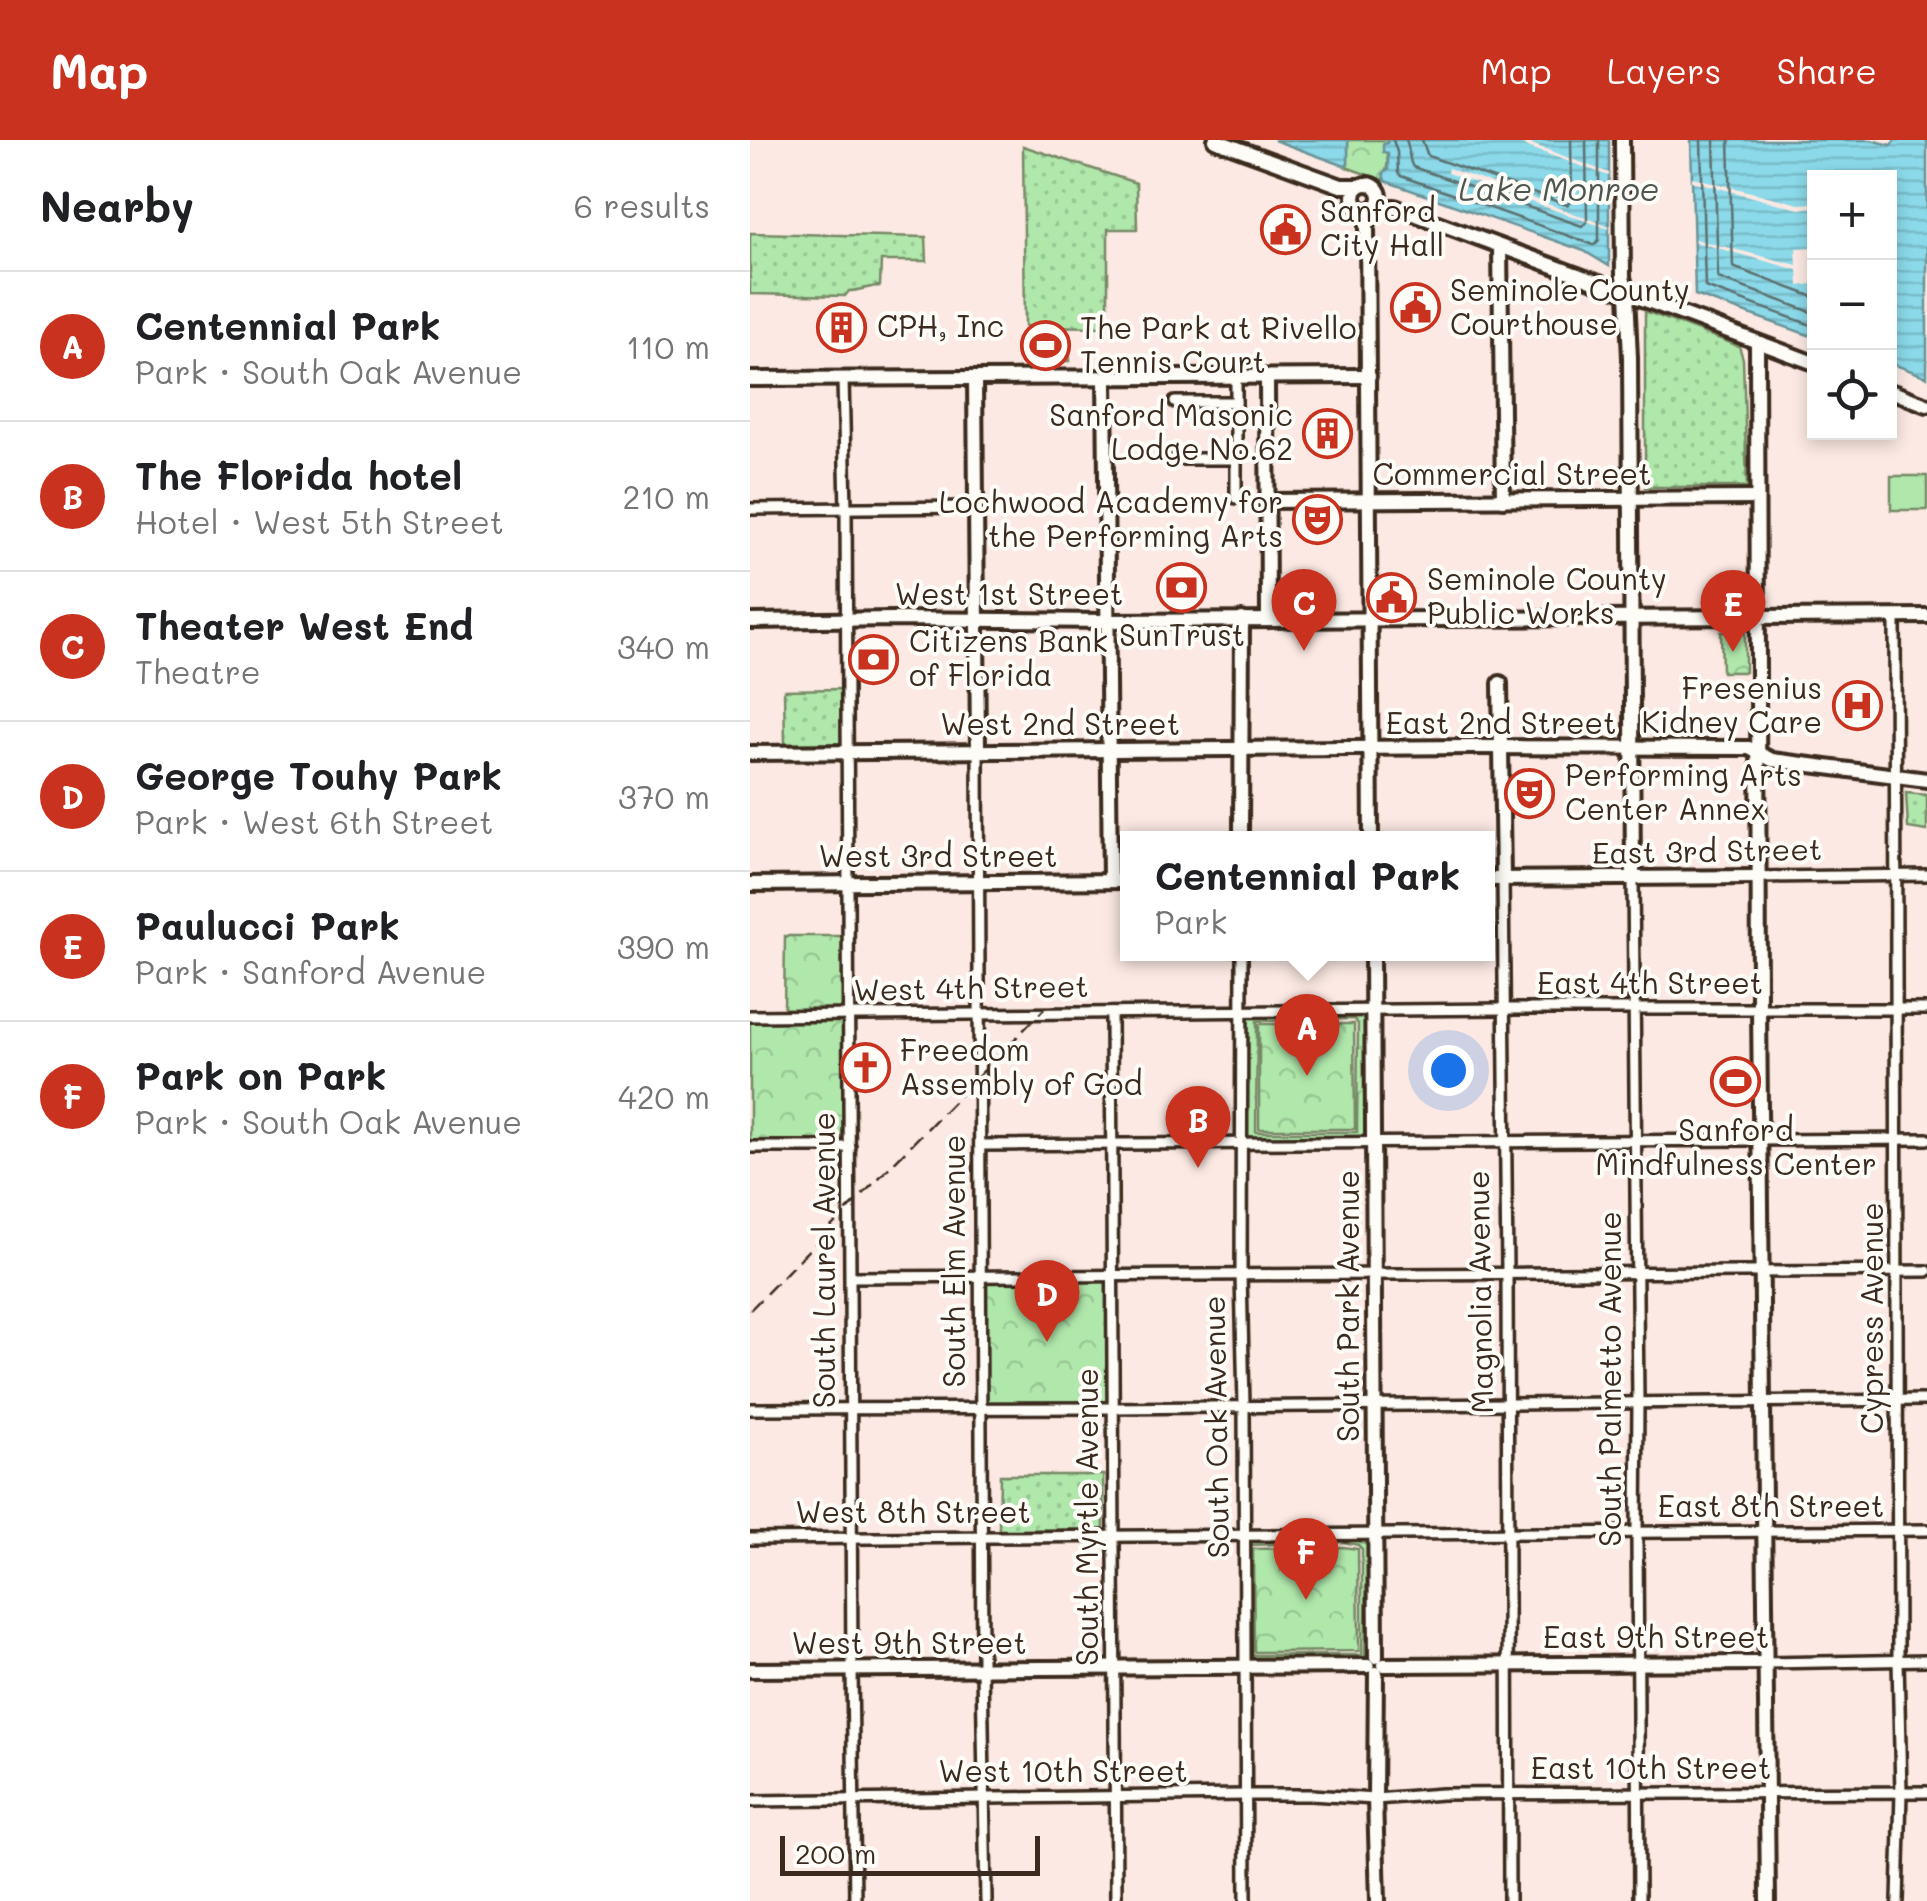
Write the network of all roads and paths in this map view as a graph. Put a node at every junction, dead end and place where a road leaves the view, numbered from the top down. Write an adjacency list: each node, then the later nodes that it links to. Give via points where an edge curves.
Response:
1 (1215, 140): 3 (street)
2 (1622, 140): 9 (street, South Palmetto Avenue)
3 (1340, 186): 4 (street); 6 (street)
4 (1360, 186): 5 (street, via 1373,186); 6 (street)
5 (1376, 202): 6 (street, via 1366,210); 7 (street); 8 (street)
6 (1356, 203): 7 (street)
7 (1366, 226): 12 (street)
8 (1500, 246): 9 (street); 28 (street)
9 (1627, 293): 10 (street); 27 (street, South Palmetto Avenue)
10 (1757, 342): 11 (street); 26 (street)
11 (1807, 360)
12 (1369, 376): 14 (street); 30 (street)
13 (1236, 377): 14 (street); 16 (street); 21 (street)
14 (1267, 377): 29 (street)
15 (975, 378): 16 (street); 18 (street); 31 (street, South Elm Avenue)
16 (1106, 378): 44 (street)
17 (750, 379): 18 (street)
18 (843, 379): 33 (street, South Laurel Avenue)
19 (1897, 393): 22 (street)
20 (1175, 402): 21 (street)
21 (1236, 402): 24 (street)
22 (1927, 404)
23 (1175, 459): 24 (street)
24 (1236, 459): 25 (street)
25 (1236, 498)
26 (1756, 498): 27 (street, Commercial Street); 34 (street)
27 (1631, 499): 28 (street, Commercial Street); 37 (street, South Palmetto Avenue)
28 (1502, 500): 30 (street, Commercial Street)
29 (1268, 501): 30 (street, Commercial Street); 43 (street)
30 (1369, 501): 38 (street)
31 (978, 508): 33 (street); 41 (street, South Elm Avenue)
32 (750, 509): 33 (street)
33 (846, 509): 39 (street, South Laurel Avenue)
34 (1758, 616): 35 (street, West 1st Street); 37 (street, West 1st Street); 54 (street)
35 (1895, 616): 36 (street, West 1st Street); 55 (street, Cypress Avenue)
36 (1927, 616)
37 (1632, 617): 38 (street, West 1st Street); 47 (street, South Palmetto Avenue)
38 (1369, 618): 43 (street, West 1st Street); 48 (street)
39 (846, 619): 40 (street, West 1st Street); 41 (street, West 1st Street); 52 (street, South Laurel Avenue)
40 (750, 620)
41 (977, 620): 44 (street, West 1st Street); 49 (street, South Elm Avenue)
42 (1242, 620): 43 (street, West 1st Street); 44 (street, West 1st Street); 51 (street)
43 (1268, 620)
44 (1108, 621): 50 (street)
45 (1500, 684): 46 (street, Magnolia Avenue)
46 (1500, 748): 47 (street, East 2nd Street); 48 (street, East 2nd Street); 63 (street, Magnolia Avenue)
47 (1634, 748): 54 (street, East 2nd Street); 64 (street, South Palmetto Avenue)
48 (1370, 749): 51 (street, West 2nd Street); 58 (street)
49 (978, 750): 50 (street, West 2nd Street); 52 (street, West 2nd Street); 68 (street, South Elm Avenue)
50 (1109, 750): 51 (street, West 2nd Street); 65 (street)
51 (1240, 750): 57 (street)
52 (847, 752): 53 (street, West 2nd Street); 67 (street, South Laurel Avenue)
53 (750, 753)
54 (1758, 753): 55 (street, East 2nd Street); 61 (street)
55 (1896, 775): 56 (street, East 2nd Street); 59 (street, Cypress Avenue)
56 (1927, 780)
57 (1241, 831)
58 (1371, 831)
59 (1896, 875): 60 (street, East 3rd Street); 61 (street, East 3rd Street); 75 (street, Cypress Avenue)
60 (1927, 875)
61 (1759, 877): 64 (street, East 3rd Street); 72 (street)
62 (1495, 878): 63 (street, East 3rd Street)
63 (1502, 878): 64 (street, East 3rd Street); 73 (street, Magnolia Avenue)
64 (1633, 878): 74 (street, South Palmetto Avenue)
65 (1110, 881): 66 (street, West 3rd Street); 68 (street, West 3rd Street)
66 (1120, 881)
67 (847, 883): 68 (street, West 3rd Street); 69 (street, West 3rd Street); 81 (street, South Laurel Avenue)
68 (979, 883): 80 (street, South Elm Avenue)
69 (750, 884)
70 (1242, 961): 77 (street, South Oak Avenue)
71 (1372, 961): 78 (street, South Park Avenue)
72 (1759, 1008): 74 (street, East 4th Street); 75 (street, East 4th Street); 86 (street)
73 (1504, 1009): 74 (street, East 4th Street); 78 (street, East 4th Street); 87 (street, Magnolia Avenue)
74 (1634, 1009): 85 (street, South Palmetto Avenue)
75 (1898, 1009): 76 (street, East 4th Street); 83 (street, Cypress Avenue)
76 (1927, 1009)
77 (1242, 1011): 78 (street, West 4th Street); 79 (street, West 4th Street); 89 (street, South Oak Avenue)
78 (1372, 1012): 88 (street, South Park Avenue)
79 (1111, 1013): 80 (street, West 4th Street); 90 (street, South Myrtle Avenue)
80 (979, 1014): 81 (street, West 4th Street); 91 (street, South Elm Avenue)
81 (848, 1015): 82 (street, West 4th Street); 93 (street, South Laurel Avenue)
82 (750, 1016)
83 (1898, 1138): 84 (street); 86 (street); 95 (street, Cypress Avenue)
84 (1927, 1138)
85 (1634, 1140): 86 (street); 87 (street); 98 (street, South Palmetto Avenue)
86 (1761, 1140): 94 (street)
87 (1504, 1141): 88 (street); 97 (street, Magnolia Avenue)
88 (1373, 1142): 89 (street); 100 (street, South Park Avenue)
89 (1242, 1143): 90 (street); 99 (street, South Oak Avenue)
90 (1112, 1144): 91 (street); 101 (street, South Myrtle Avenue)
91 (980, 1145): 103 (street, South Elm Avenue)
92 (750, 1147): 93 (street)
93 (850, 1147): 102 (street, South Laurel Avenue)
94 (1762, 1271): 95 (street); 98 (street); 106 (street)
95 (1897, 1271): 96 (street); 104 (street, Cypress Avenue)
96 (1927, 1271)
97 (1507, 1272): 98 (street); 100 (street); 109 (street, Magnolia Avenue)
98 (1637, 1272): 107 (street, South Palmetto Avenue)
99 (1241, 1274): 100 (street); 101 (street); 110 (street, South Oak Avenue)
100 (1373, 1274): 108 (street, South Park Avenue)
101 (1112, 1276): 103 (street); 112 (street, South Myrtle Avenue)
102 (851, 1277): 103 (street); 114 (street, South Laurel Avenue)
103 (982, 1278): 111 (street, South Elm Avenue)
104 (1897, 1400): 105 (street); 106 (street); 117 (street, Cypress Avenue)
105 (1927, 1400)
106 (1764, 1401): 107 (street); 116 (street)
107 (1638, 1402): 109 (street); 118 (street, South Palmetto Avenue)
108 (1374, 1405): 109 (street); 110 (street); 120 (street, South Park Avenue)
109 (1507, 1405): 119 (street, Magnolia Avenue)
110 (1244, 1406): 112 (street); 122 (street, South Oak Avenue)
111 (981, 1408): 112 (street); 114 (street); 121 (street, South Elm Avenue)
112 (1112, 1408): 124 (street, South Myrtle Avenue)
113 (750, 1409): 114 (street)
114 (850, 1409): 123 (street, South Laurel Avenue)
115 (1927, 1530): 117 (street, East 8th Street)
116 (1766, 1531): 117 (street, East 8th Street); 118 (street, East 8th Street); 128 (street)
117 (1899, 1531): 126 (street, Cypress Avenue)
118 (1637, 1533): 119 (street, East 8th Street); 130 (street, South Palmetto Avenue)
119 (1508, 1534): 120 (street, East 8th Street); 129 (street, Magnolia Avenue)
120 (1376, 1535): 122 (street, West 8th Street); 131 (street, South Park Avenue)
121 (982, 1536): 123 (street, West 8th Street); 124 (street, West 8th Street); 133 (street, South Elm Avenue)
122 (1244, 1536): 124 (street, West 8th Street); 132 (street, South Oak Avenue)
123 (852, 1538): 125 (street, West 8th Street); 134 (street, South Laurel Avenue)
124 (1114, 1538): 135 (street, South Myrtle Avenue)
125 (750, 1539)
126 (1898, 1660): 127 (street, East 9th Street); 128 (street, East 9th Street); 137 (street, Cypress Avenue)
127 (1927, 1660)
128 (1766, 1663): 130 (street, East 9th Street); 141 (street)
129 (1507, 1664): 130 (street, East 9th Street); 131 (street, East 9th Street); 139 (street, Magnolia Avenue)
130 (1638, 1664): 140 (street, South Palmetto Avenue)
131 (1376, 1665): 132 (street, West 9th Street); 146 (street, South Park Avenue)
132 (1244, 1667): 135 (street, West 9th Street); 142 (street, South Oak Avenue)
133 (982, 1668): 134 (street, West 9th Street); 135 (street, West 9th Street); 143 (street, South Elm Avenue)
134 (852, 1669): 136 (street, West 9th Street); 145 (street, South Laurel Avenue)
135 (1114, 1669): 144 (street, South Myrtle Avenue)
136 (750, 1670)
137 (1901, 1792): 138 (street, East 10th Street); 141 (street, East 10th Street); 156 (street, Cypress Avenue)
138 (1927, 1792)
139 (1508, 1794): 140 (street, East 10th Street); 146 (street, East 10th Street); 153 (street, Magnolia Avenue)
140 (1638, 1794): 141 (street, East 10th Street); 154 (street, South Palmetto Avenue)
141 (1766, 1794): 155 (street)
142 (1245, 1795): 144 (street, West 10th Street); 146 (street, West 10th Street); 151 (street, South Oak Avenue)
143 (986, 1798): 144 (street, West 10th Street); 145 (street, West 10th Street); 149 (street, South Elm Avenue)
144 (1116, 1798): 150 (street, South Myrtle Avenue)
145 (855, 1799): 147 (street, West 10th Street); 148 (street, South Laurel Avenue)
146 (1376, 1799): 152 (street, South Park Avenue)
147 (750, 1801)
148 (856, 1901)
149 (986, 1901)
150 (1116, 1901)
151 (1246, 1901)
152 (1378, 1901)
153 (1509, 1901)
154 (1639, 1901)
155 (1768, 1901)
156 (1898, 1901)

